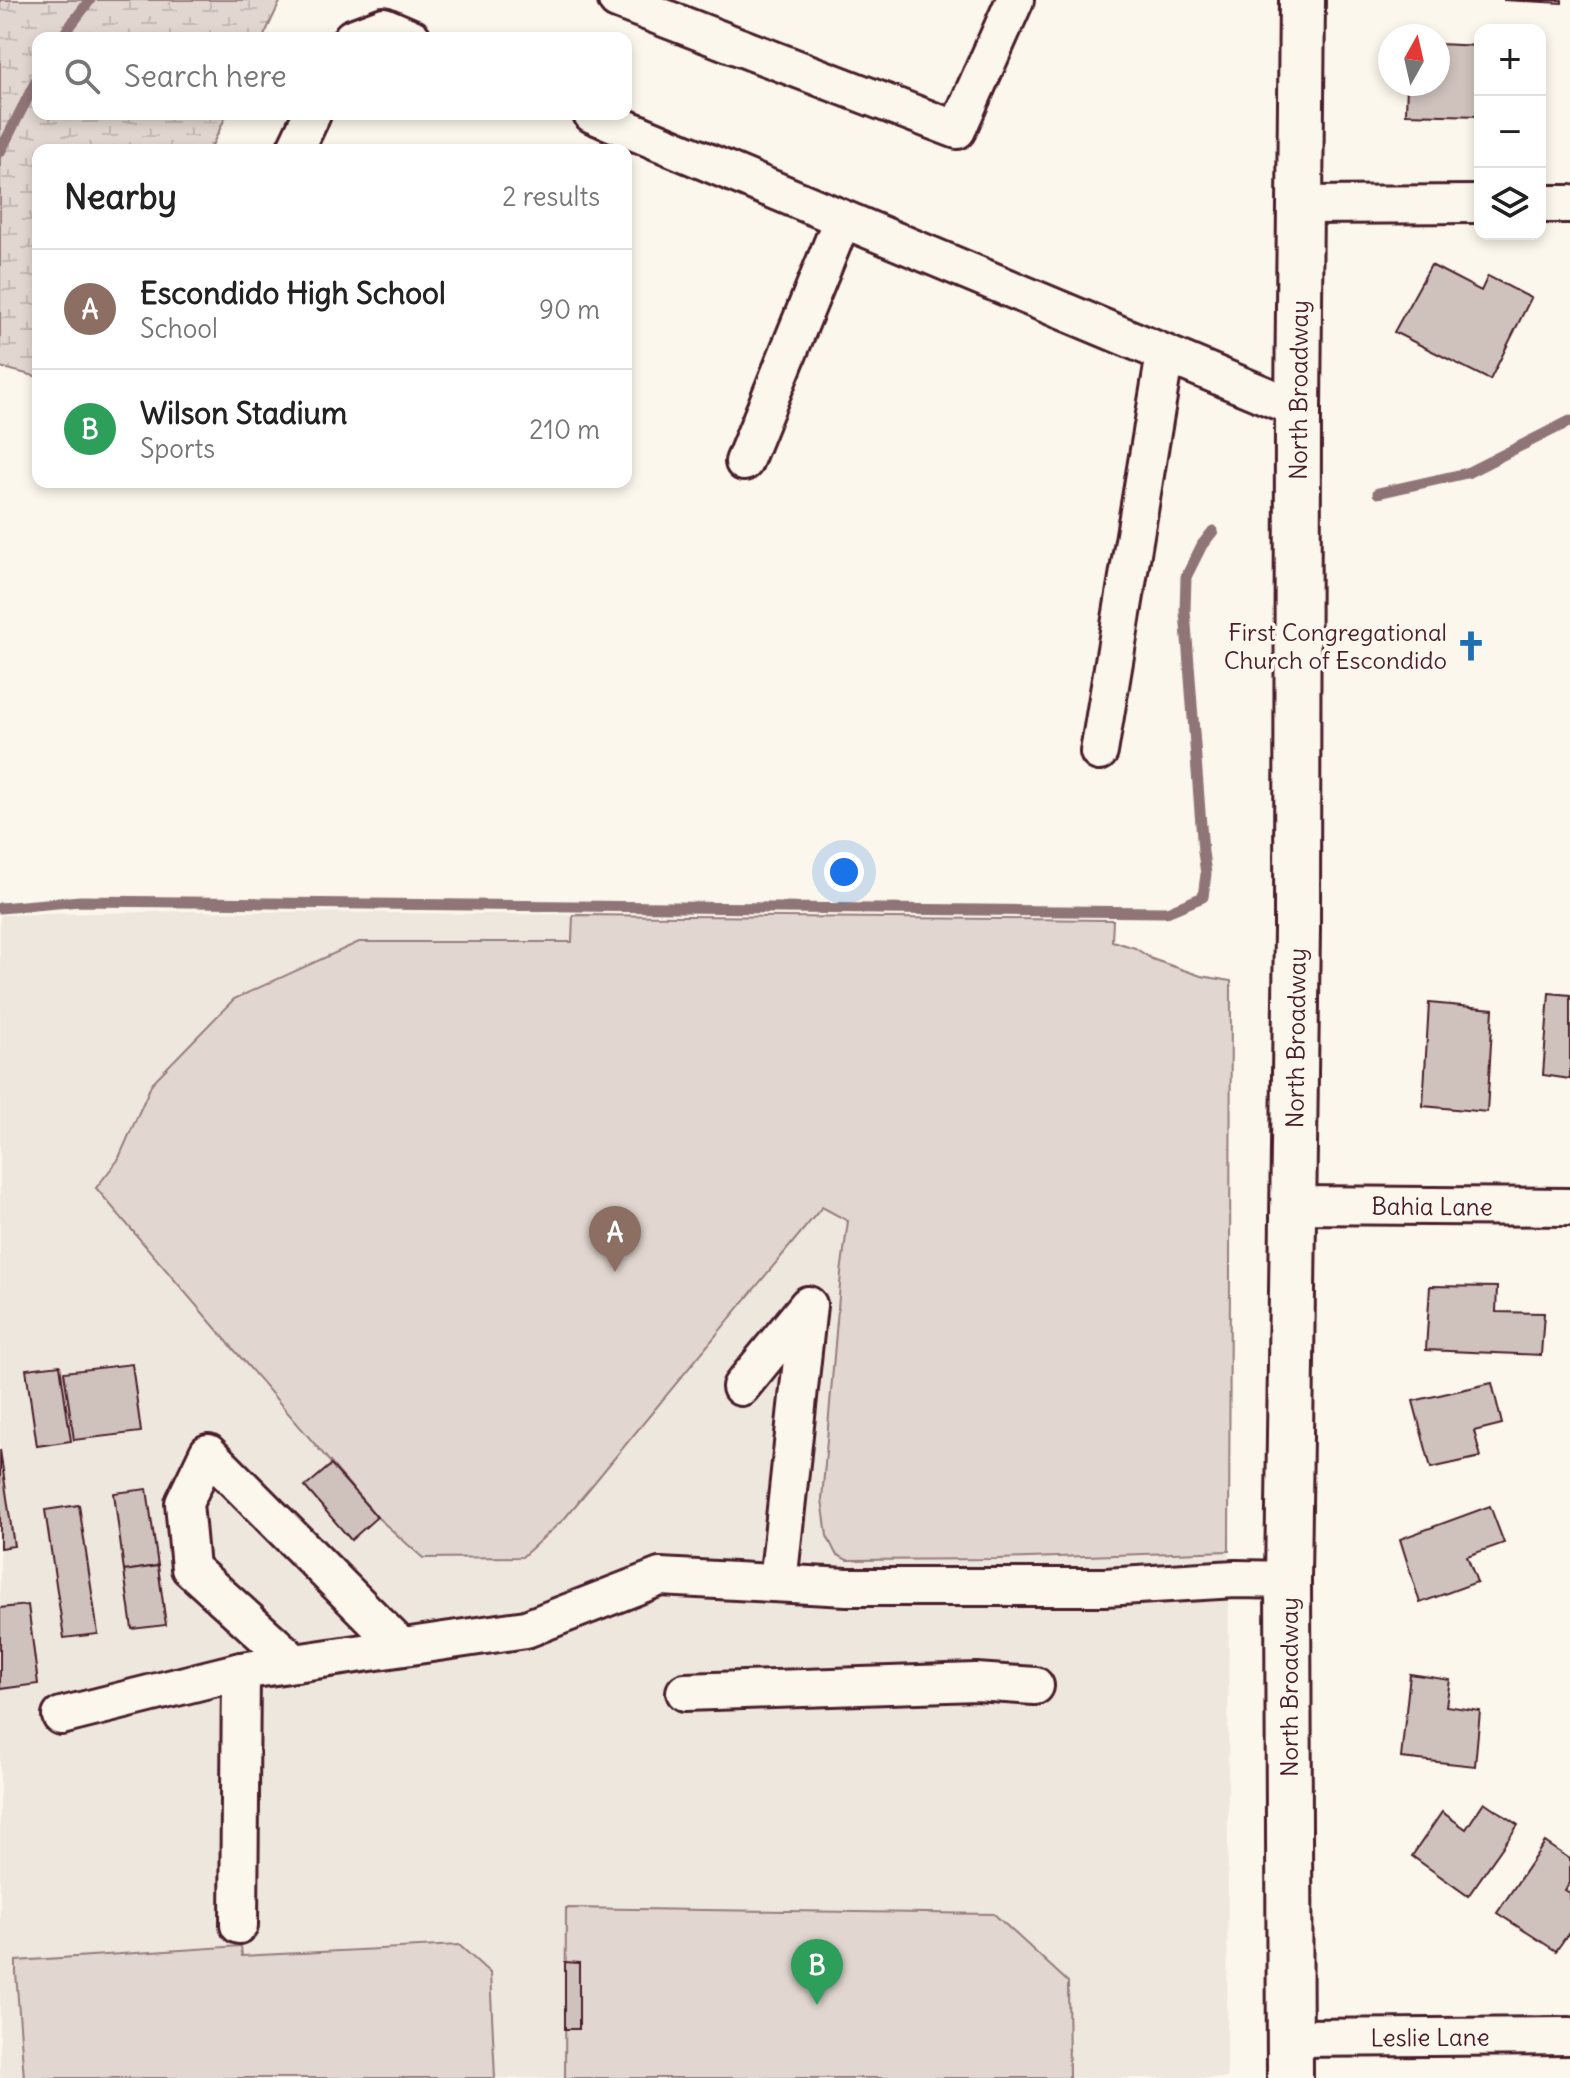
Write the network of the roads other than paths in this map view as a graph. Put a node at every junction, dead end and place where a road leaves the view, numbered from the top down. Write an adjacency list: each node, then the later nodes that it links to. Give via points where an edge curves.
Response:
1 (617, 0): 2 (street, via 957,130)
2 (1015, 0)
3 (1302, 0): 12 (main road, North Broadway)
4 (368, 32): 5 (street, via 384,26)
5 (398, 32)
6 (309, 120): 8 (street)
7 (606, 120): 13 (street)
8 (298, 144)
9 (1474, 204): 12 (street)
10 (1546, 204): 11 (street)
11 (1570, 204)
12 (1299, 205): 15 (main road, North Broadway)
13 (842, 220): 14 (street); 16 (street)
14 (1165, 354): 15 (street); 17 (street)
15 (1298, 409): 18 (main road, North Broadway)
16 (744, 462)
17 (1099, 752)
18 (1292, 1205): 19 (street, Bahia Lane); 21 (main road, North Broadway)
19 (1570, 1207)
20 (741, 1387): 22 (street, via 808,1305)
21 (1288, 1580): 22 (street, via 1105,1587); 31 (main road, North Broadway)
22 (778, 1583): 23 (street, via 660,1577 526,1629)
23 (401, 1647): 24 (street); 24 (street, via 208,1453 184,1503 190,1568)
24 (295, 1663): 25 (street)
25 (241, 1671): 28 (street); 29 (street)
26 (1035, 1686): 27 (street, via 976,1682)
27 (685, 1692)
28 (61, 1716)
29 (239, 1925)
30 (1570, 2036): 31 (street, Leslie Lane)
31 (1290, 2058)

